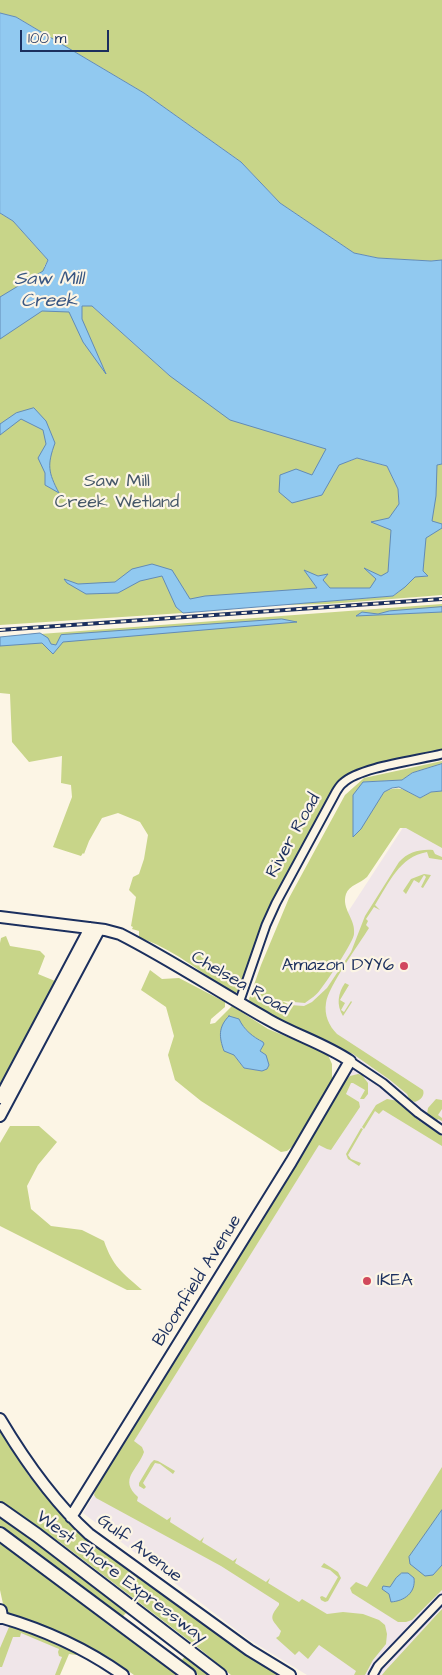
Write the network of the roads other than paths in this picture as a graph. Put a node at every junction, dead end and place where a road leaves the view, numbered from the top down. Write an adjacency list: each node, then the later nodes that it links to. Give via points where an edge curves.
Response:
1 (442, 754): 4 (street, River Road, via 370,770 344,782 276,903)
2 (0, 916): 3 (street, Chelsea Road)
3 (95, 929): 4 (street, Chelsea Road, via 120,934); 5 (street)
4 (239, 1003): 6 (street, Chelsea Road)
5 (44, 1024): 7 (street); 8 (street)
6 (350, 1062): 9 (street, Chelsea Road, via 384,1083); 12 (street, Bloomfield Avenue)
7 (0, 1098)
8 (0, 1116)
9 (442, 1130)
10 (0, 1419): 12 (street, Gulf Avenue, via 51,1495)
11 (0, 1509): 18 (highway, West Shore Expressway)
12 (71, 1517): 19 (street, Gulf Avenue, via 217,1627)
13 (0, 1534): 17 (highway, West Shore Expressway)
14 (442, 1599): 20 (street)
15 (0, 1615): 16 (street, via 74,1644)
16 (123, 1675)
17 (189, 1675)
18 (220, 1675)
19 (290, 1675)
20 (372, 1675)

